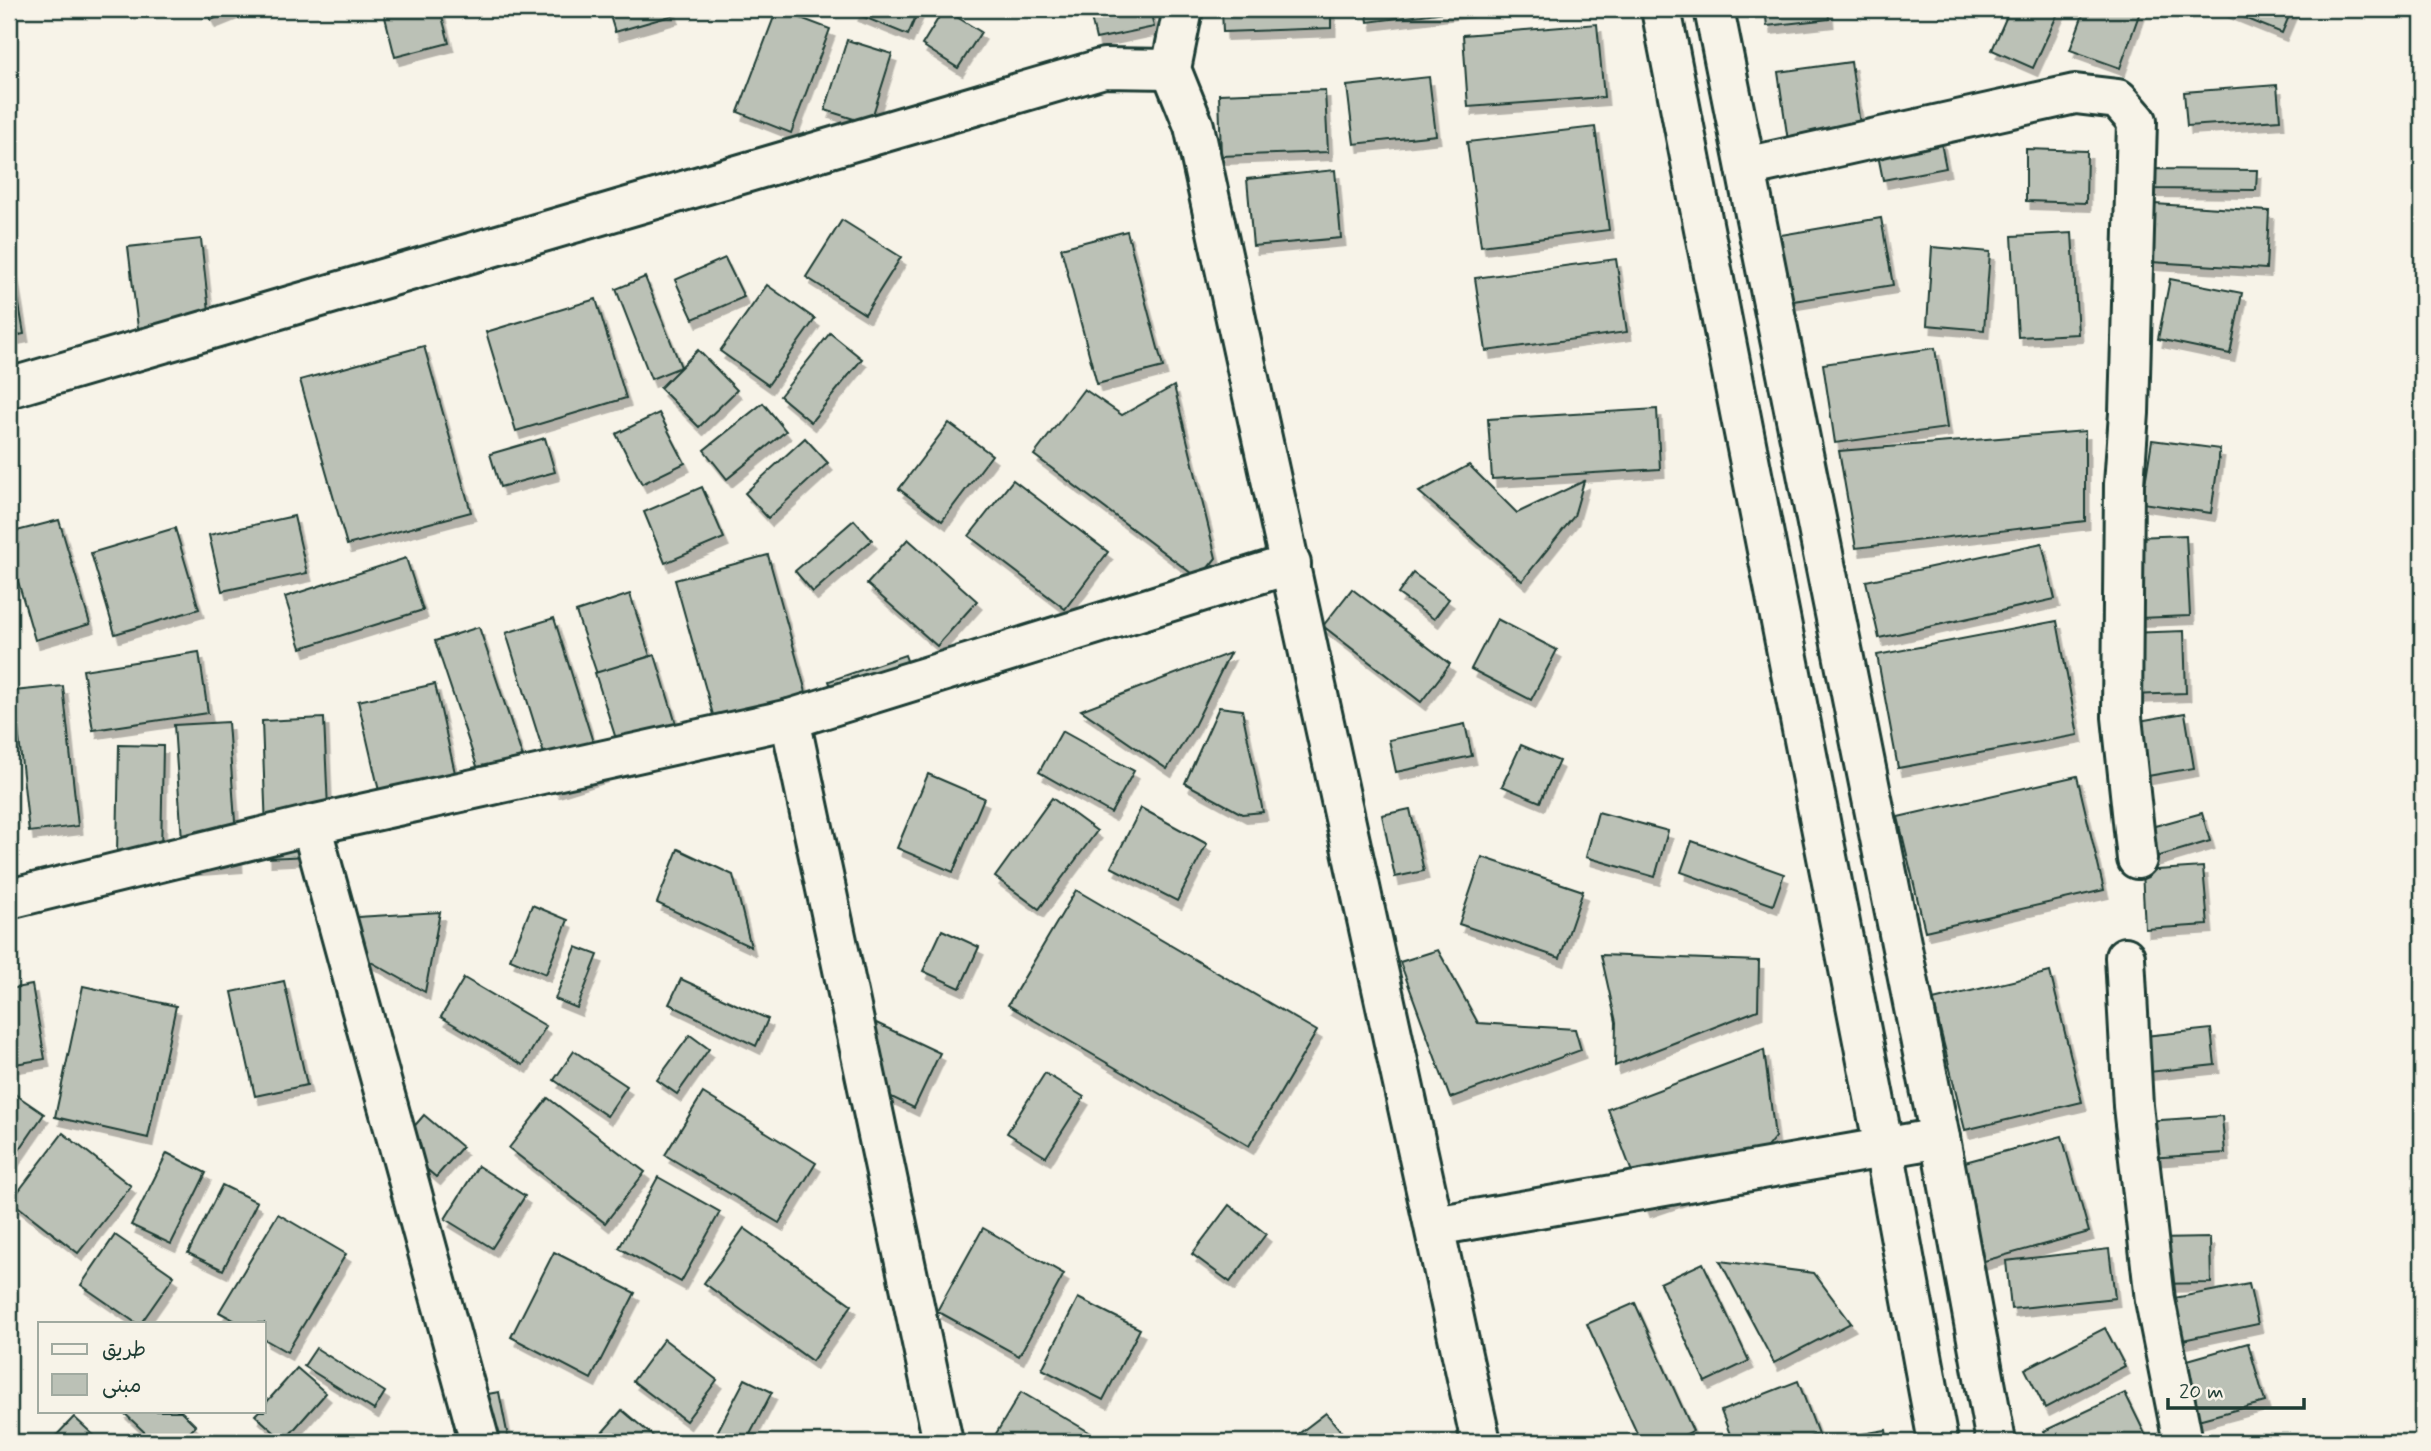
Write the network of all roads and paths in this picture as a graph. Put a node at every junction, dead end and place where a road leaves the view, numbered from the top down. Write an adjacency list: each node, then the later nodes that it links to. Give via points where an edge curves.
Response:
1 (1183, 9): 4 (street)
2 (1661, 9): 14 (street)
3 (1714, 9): 5 (street)
4 (1171, 69): 6 (street, via 1104,68); 7 (street, via 1194,126)
5 (1746, 167): 10 (street, via 2075,94 2118,99 2137,121 2124,484 2122,717); 13 (street)
6 (9, 388)
7 (1290, 564): 8 (street); 15 (street)
8 (790, 719): 9 (street); 17 (street)
9 (310, 825): 11 (street); 16 (street)
10 (2137, 859)
11 (9, 899)
12 (2125, 957): 21 (street, via 2133,1106 2155,1300)
13 (1940, 1138): 14 (street); 20 (street)
14 (1884, 1148): 15 (street); 19 (street)
15 (1435, 1226): 18 (street)
16 (480, 1442)
17 (943, 1442)
18 (1481, 1442)
19 (1938, 1442)
20 (1996, 1442)
21 (2183, 1442)

